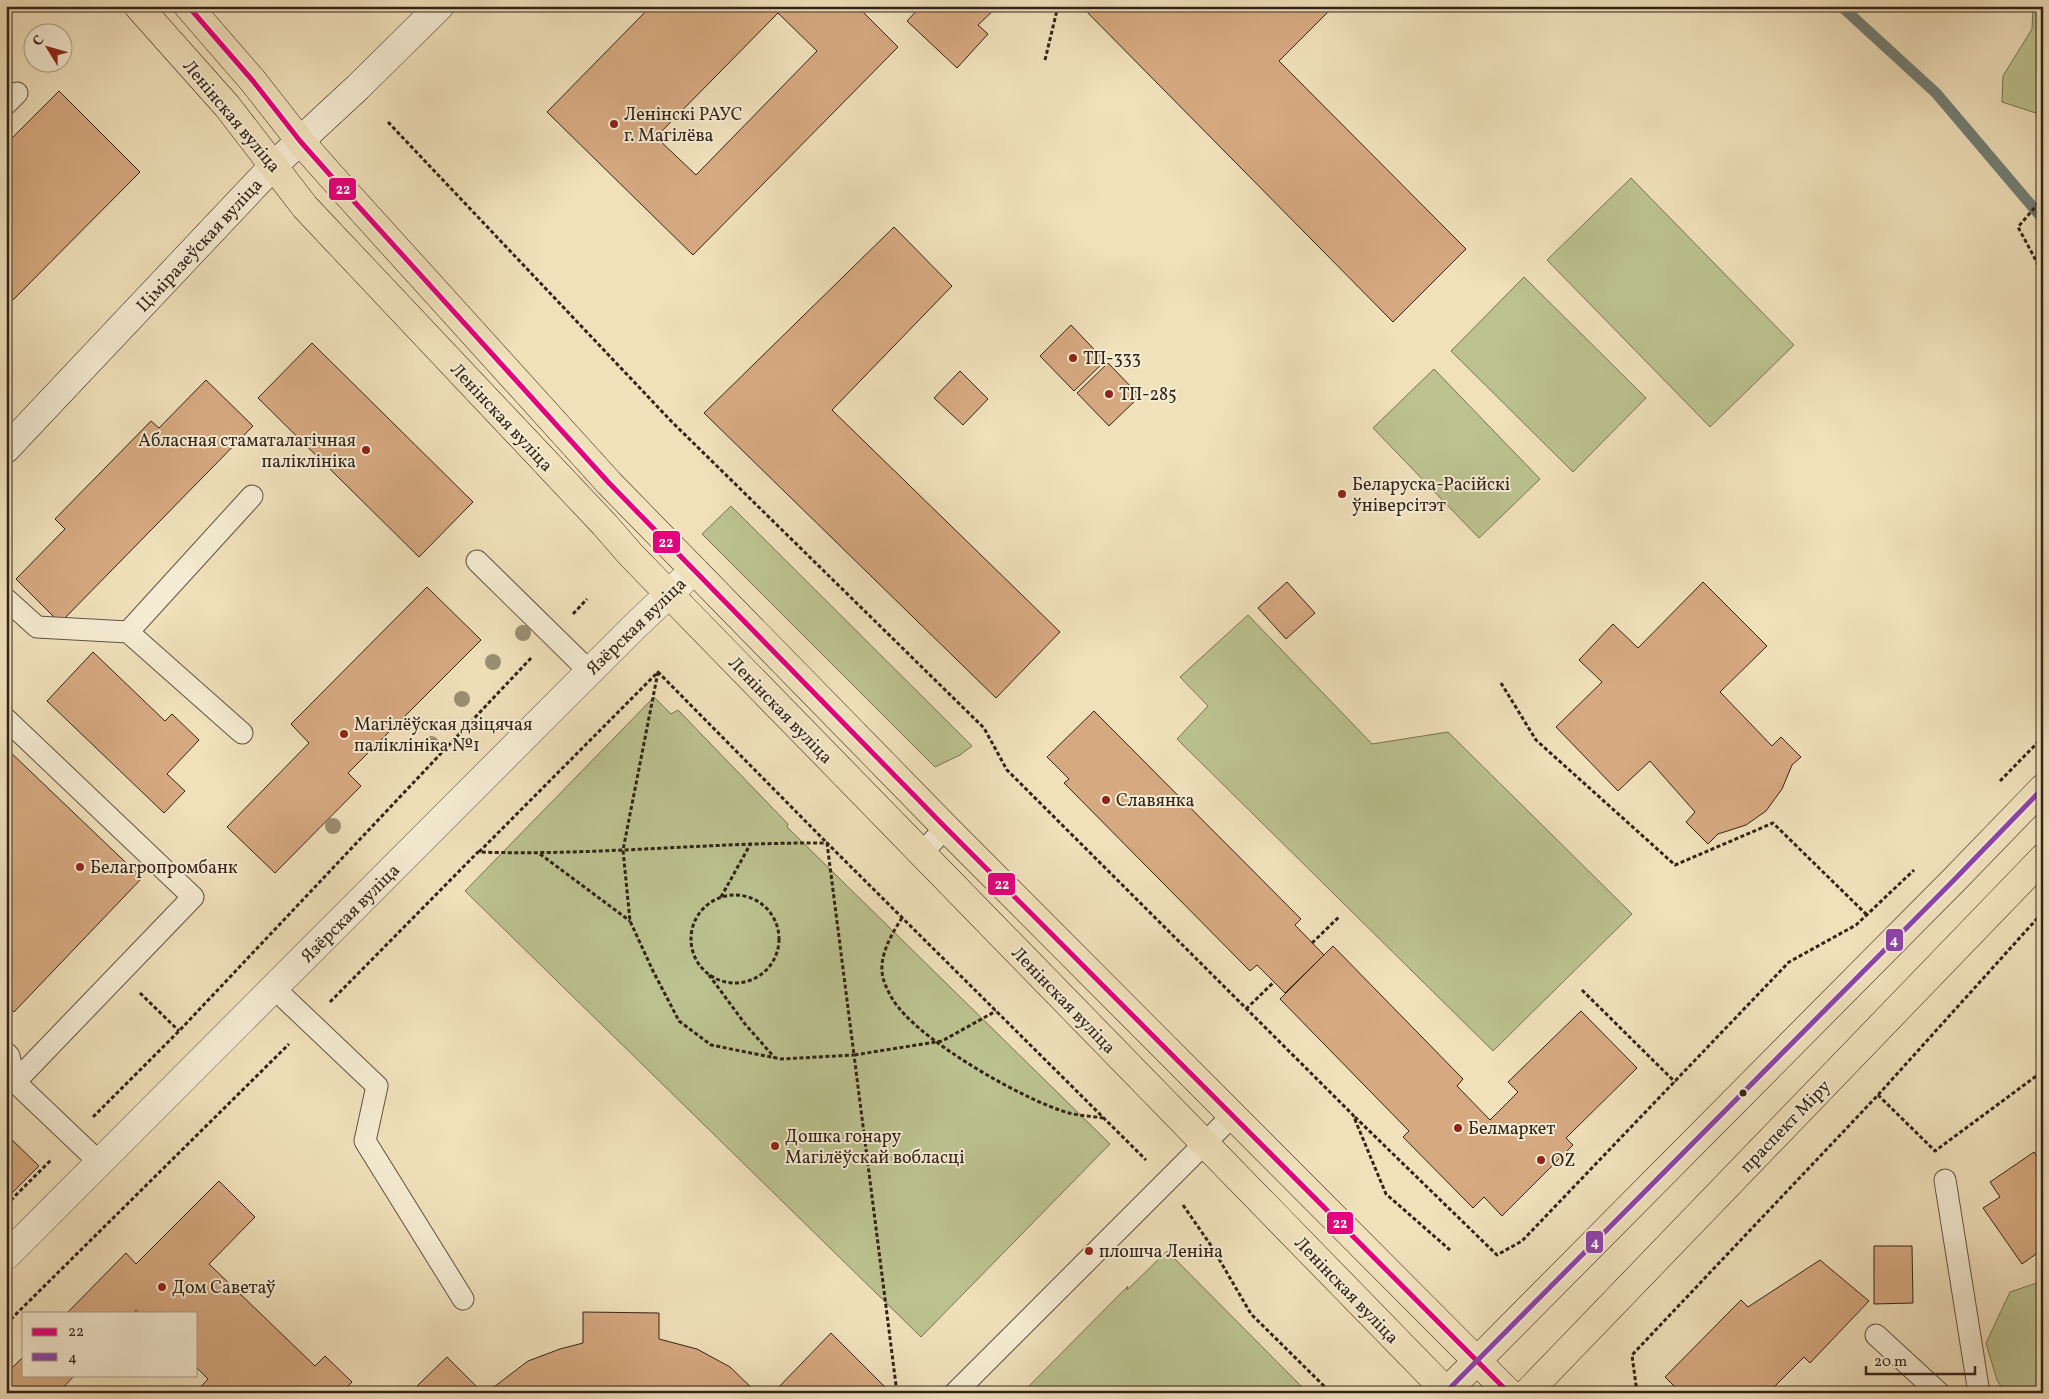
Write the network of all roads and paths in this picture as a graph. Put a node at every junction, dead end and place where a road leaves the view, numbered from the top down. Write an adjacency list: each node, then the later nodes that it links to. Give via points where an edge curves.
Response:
1 (138, 6): 8 (main road, Ленінская вуліца, via 227,106)
2 (188, 6): 7 (main road, Ленінская вуліца)
3 (440, 6): 7 (street, Ціміразеўская вуліца)
4 (1058, 6): 5 (path)
5 (1045, 60)
6 (388, 122): 47 (path, via 672,422 984,728 1007,770)
7 (300, 141): 8 (street, Ціміразеўская вуліца); 14 (main road, Ленінская вуліца, via 609,483)
8 (274, 165): 11 (street, Ціміразеўская вуліца); 15 (main road, Ленінская вуліца, via 305,207)
9 (2043, 198): 10 (path, via 2018,227 2040,268)
10 (2043, 336)
11 (6, 449)
12 (252, 496): 18 (lane)
13 (477, 561): 19 (lane)
14 (694, 570): 15 (street, Язёрская вуліца); 26 (main road, Ленінская вуліца)
15 (668, 594): 20 (street, Язёрская вуліца); 32 (main road, Ленінская вуліца)
16 (6, 599): 18 (lane, via 37,627)
17 (587, 599): 19 (path)
18 (128, 632): 24 (lane)
19 (553, 635): 20 (lane); 50 (path)
20 (589, 671): 45 (street, Язёрская вуліца)
21 (658, 672): 28 (path); 29 (path); 30 (path)
22 (1501, 683): 37 (path, via 1536,740 1675,866 1773,823)
23 (6, 719): 43 (lane, via 193,897)
24 (242, 733)
25 (2043, 788): 73 (main road)
26 (946, 828): 32 (lane); 59 (main road, Ленінская вуліца)
27 (751, 843): 28 (path); 29 (path); 35 (path)
28 (827, 843): 39 (path); 53 (path)
29 (623, 850): 31 (path); 40 (path)
30 (478, 852): 31 (path); 49 (path)
31 (540, 854): 40 (path)
32 (920, 854): 63 (main road, Ленінская вуліца)
33 (2043, 858): 79 (main road, праспект Міру)
34 (1916, 869): 37 (path)
35 (720, 897): 42 (path, via 708,903 693,924 692,951); 42 (path, via 743,896 764,906 778,931 778,947 773,961 763,973 750,980 735,983)
36 (2043, 912): 58 (path)
37 (1867, 915): 57 (path, via 1856,925 1789,962)
38 (1340, 916): 41 (path)
39 (902, 918): 48 (path); 51 (path, via 883,958 883,977 899,1009)
40 (630, 921): 54 (path, via 679,1021 711,1045)
41 (1312, 943)
42 (707, 973): 54 (path, via 745,1024)
43 (119, 974): 50 (path); 56 (lane)
44 (1274, 982): 47 (path)
45 (274, 988): 49 (lane); 64 (street, Язёрская вуліца)
46 (1582, 990): 57 (path)
47 (1246, 1009): 60 (path)
48 (996, 1011): 51 (path); 61 (path)
49 (310, 1022): 70 (lane, via 378,1086 365,1141); 71 (path)
50 (179, 1031): 62 (path)
51 (938, 1042): 53 (path); 61 (path, via 1024,1095 1069,1113)
52 (6, 1053): 56 (lane)
53 (854, 1055): 54 (path); 76 (path)
54 (776, 1058)
55 (2043, 1071): 58 (path, via 1935,1151)
56 (15, 1082): 62 (lane)
57 (1675, 1082): 60 (path, via 1522,1241 1497,1255)
58 (1878, 1095): 80 (path, via 1632,1355)
59 (1233, 1115): 63 (lane); 73 (main road, Ленінская вуліца)
60 (1353, 1115): 68 (path, via 1386,1194)
61 (1104, 1118): 65 (path)
62 (73, 1137): 64 (lane); 67 (path)
63 (1204, 1144): 65 (lane); 75 (main road, Ленінская вуліца)
64 (100, 1163): 69 (street, Язёрская вуліца)
65 (1166, 1180): 74 (path, via 1212,1247 1251,1314); 77 (lane)
66 (1945, 1180): 82 (lane)
67 (6, 1205)
68 (1450, 1250)
69 (6, 1256)
70 (464, 1299)
71 (6, 1324)
72 (1876, 1336): 81 (lane)
73 (1477, 1360): 75 (main road); 78 (main road, Ленінская вуліца)
74 (1326, 1388)
75 (1446, 1392)
76 (897, 1393)
77 (954, 1393)
78 (1509, 1393)
79 (1526, 1393)
80 (1637, 1393)
81 (1939, 1393)
82 (1980, 1393)

